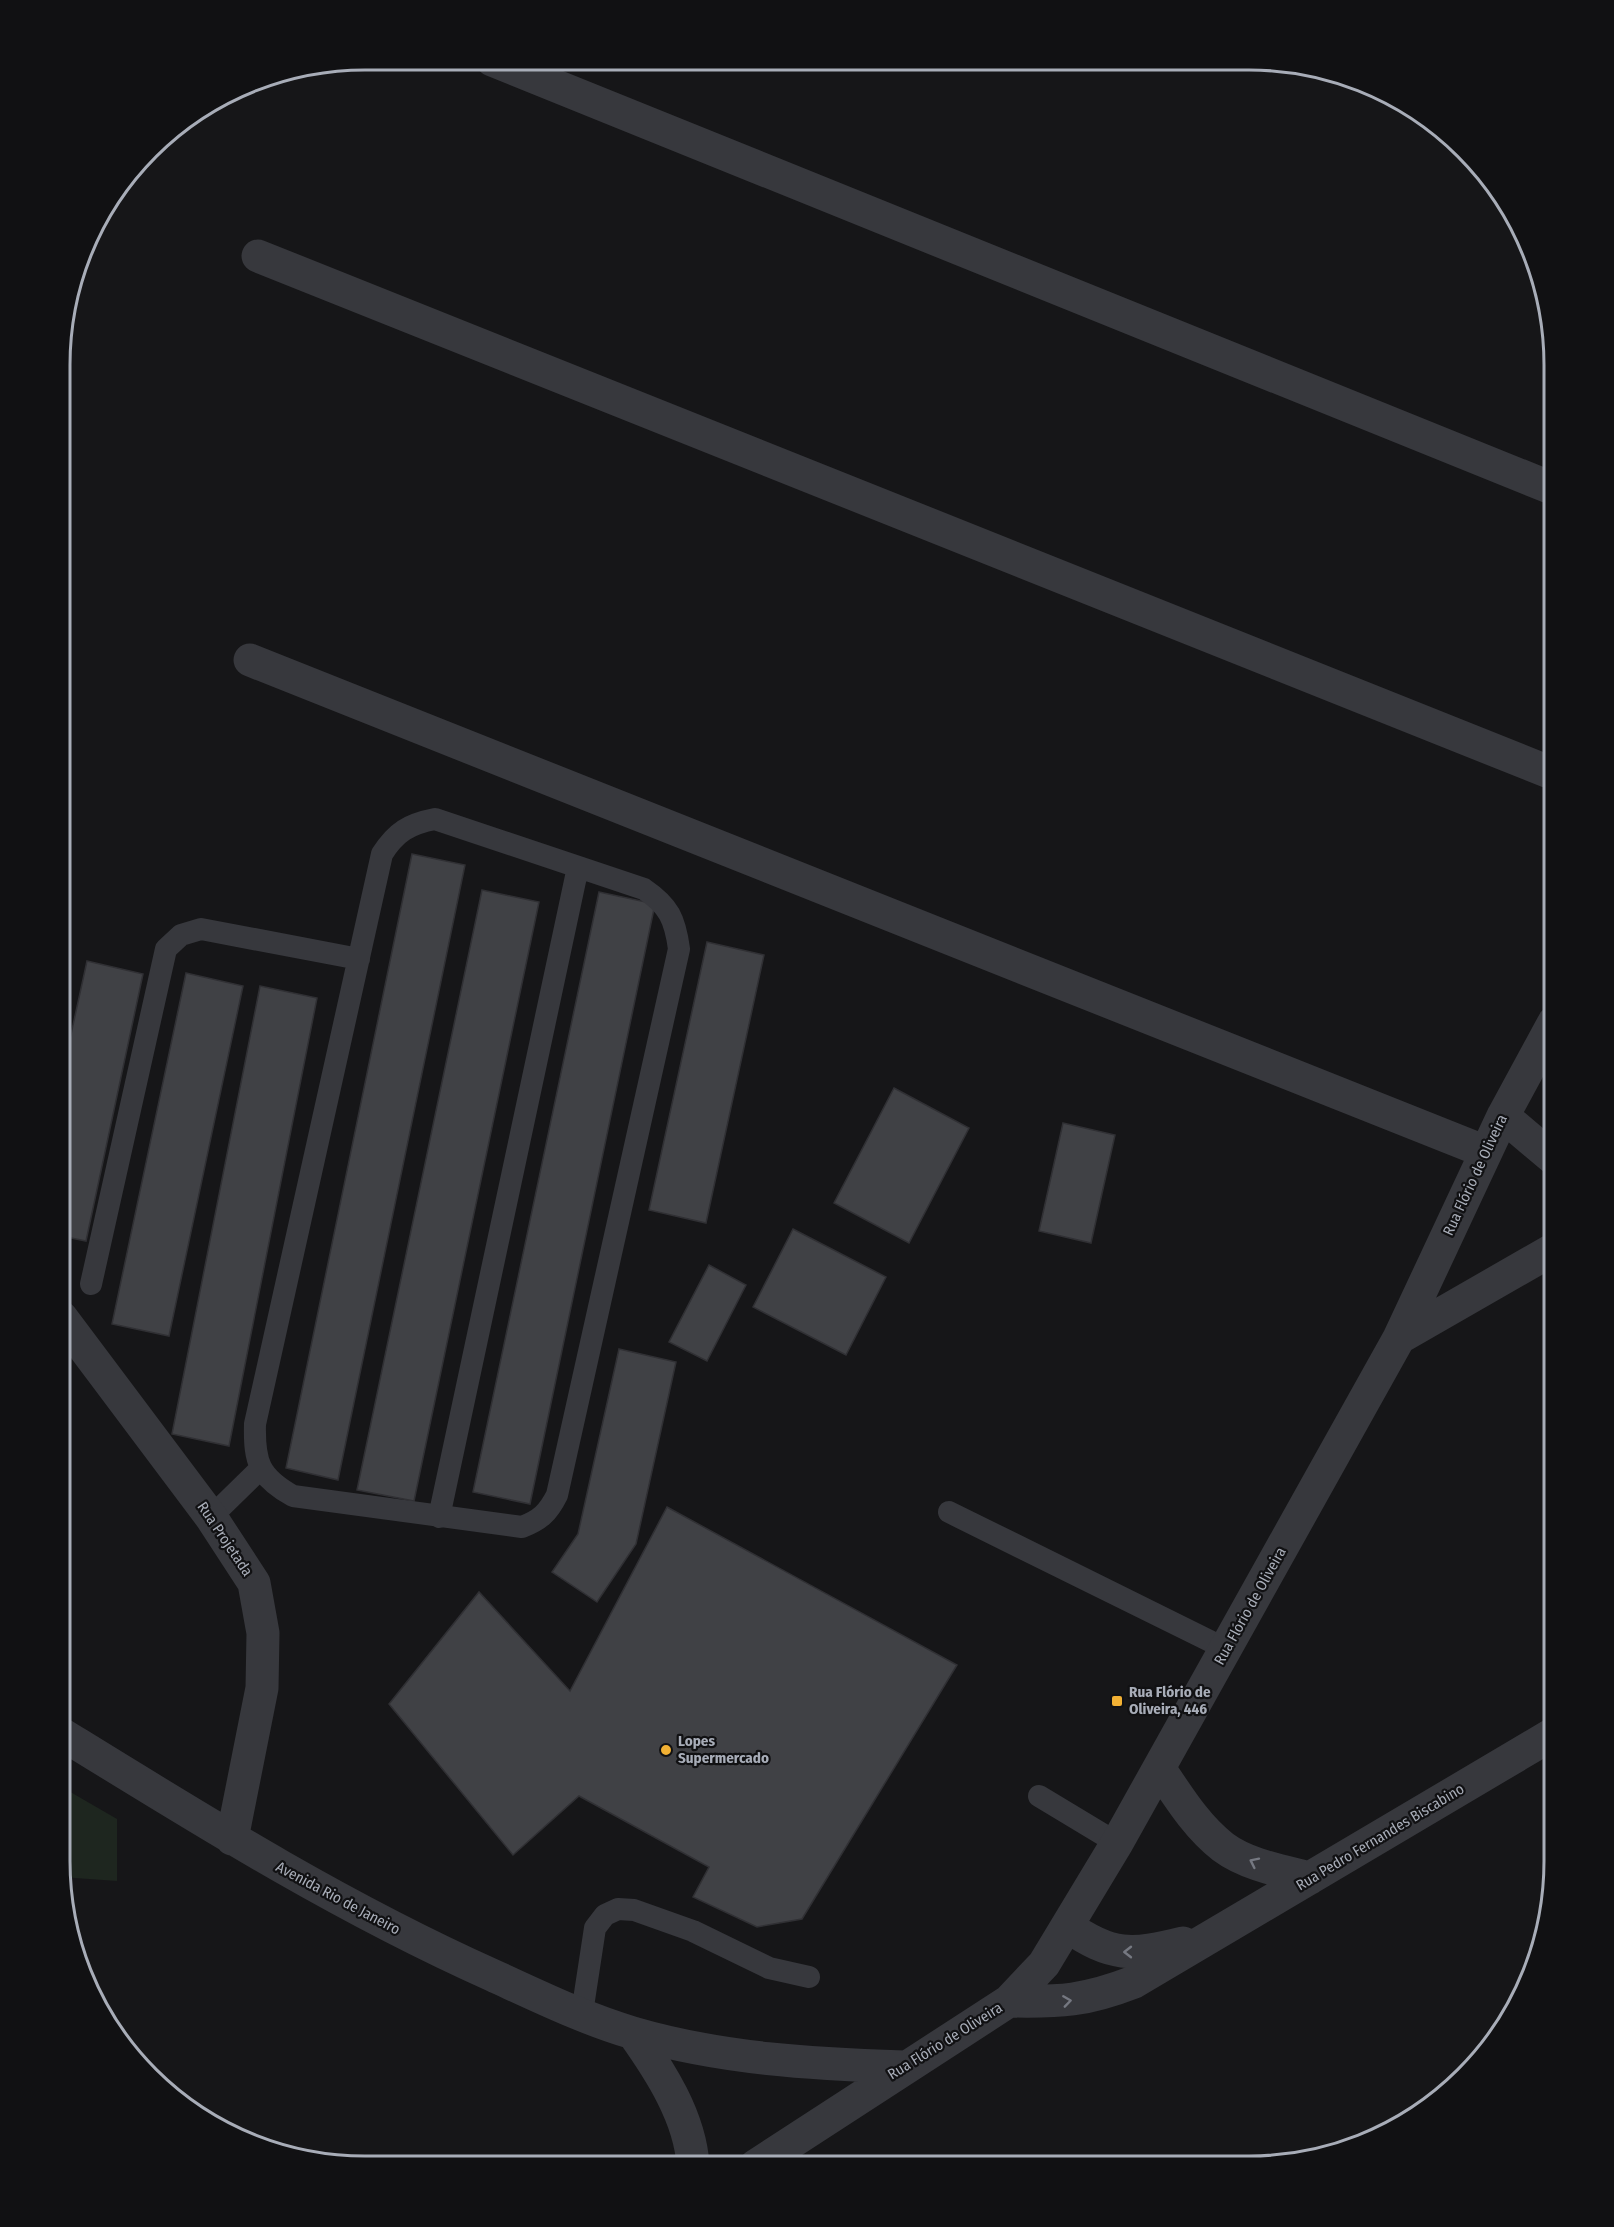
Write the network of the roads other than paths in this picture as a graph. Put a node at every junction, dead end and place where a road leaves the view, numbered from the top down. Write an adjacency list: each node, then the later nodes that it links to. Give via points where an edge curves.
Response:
1 (517, 70): 3 (street)
2 (258, 256): 5 (street)
3 (1544, 485)
4 (250, 660): 11 (street)
5 (1544, 770)
6 (578, 867): 7 (lane, via 435,819 412,823 394,836 382,854); 19 (lane); 19 (lane, via 644,889 662,901 675,924 679,949 557,1495 539,1521 522,1527)
7 (359, 959): 13 (lane, via 201,929 181,935 166,949); 16 (lane, via 255,1424 254,1448)
8 (1544, 1040): 9 (street, Rua Flório de Oliveira)
9 (1503, 1116): 10 (street); 11 (street, Rua Flório de Oliveira)
10 (1544, 1151)
11 (1486, 1152): 15 (street, Rua Flório de Oliveira)
12 (1544, 1255): 15 (street)
13 (91, 1284)
14 (70, 1329): 18 (street, Rua Projetada)
15 (1399, 1338): 20 (street, Rua Flório de Oliveira)
16 (260, 1469): 18 (lane); 19 (lane, via 274,1485 293,1496)
17 (949, 1512): 20 (lane)
18 (211, 1517): 25 (street, Rua Projetada, via 254,1583 263,1633 262,1688)
19 (440, 1517)
20 (1226, 1649): 23 (street, Rua Flório de Oliveira)
21 (70, 1738): 25 (street, Avenida Rio de Janeiro)
22 (1544, 1739): 27 (street, Rua Pedro Fernandes Biscabino)
23 (1159, 1768): 26 (street, Rua Flório de Oliveira); 27 (street, one-way to 23, via 1264,1867 1224,1847 1189,1812)
24 (1039, 1796): 26 (lane)
25 (232, 1839): 32 (street, Avenida Rio de Janeiro, via 333,1898 439,1951)
26 (1117, 1843): 28 (street, Rua Flório de Oliveira)
27 (1310, 1878): 29 (street, Rua Pedro Fernandes Biscabino)
28 (1067, 1926): 29 (street, one-way to 28, via 1143,1952 1116,1952); 31 (street, Rua Flório de Oliveira, via 1044,1964)
29 (1205, 1938): 31 (street, one-way to 29, via 1057,2002 1095,1997 1134,1982)
30 (809, 1977): 32 (lane, via 769,1968 693,1930 634,1910 618,1909 605,1915 595,1928)
31 (1009, 2001): 34 (street, Rua Flório de Oliveira)
32 (582, 2013): 33 (street, Avenida Rio de Janeiro)
33 (633, 2033): 34 (street, Avenida Rio de Janeiro, via 723,2054 818,2064); 35 (street, via 678,2107)
34 (904, 2067): 36 (street, Rua Flório de Oliveira)
35 (691, 2156)
36 (770, 2156)

